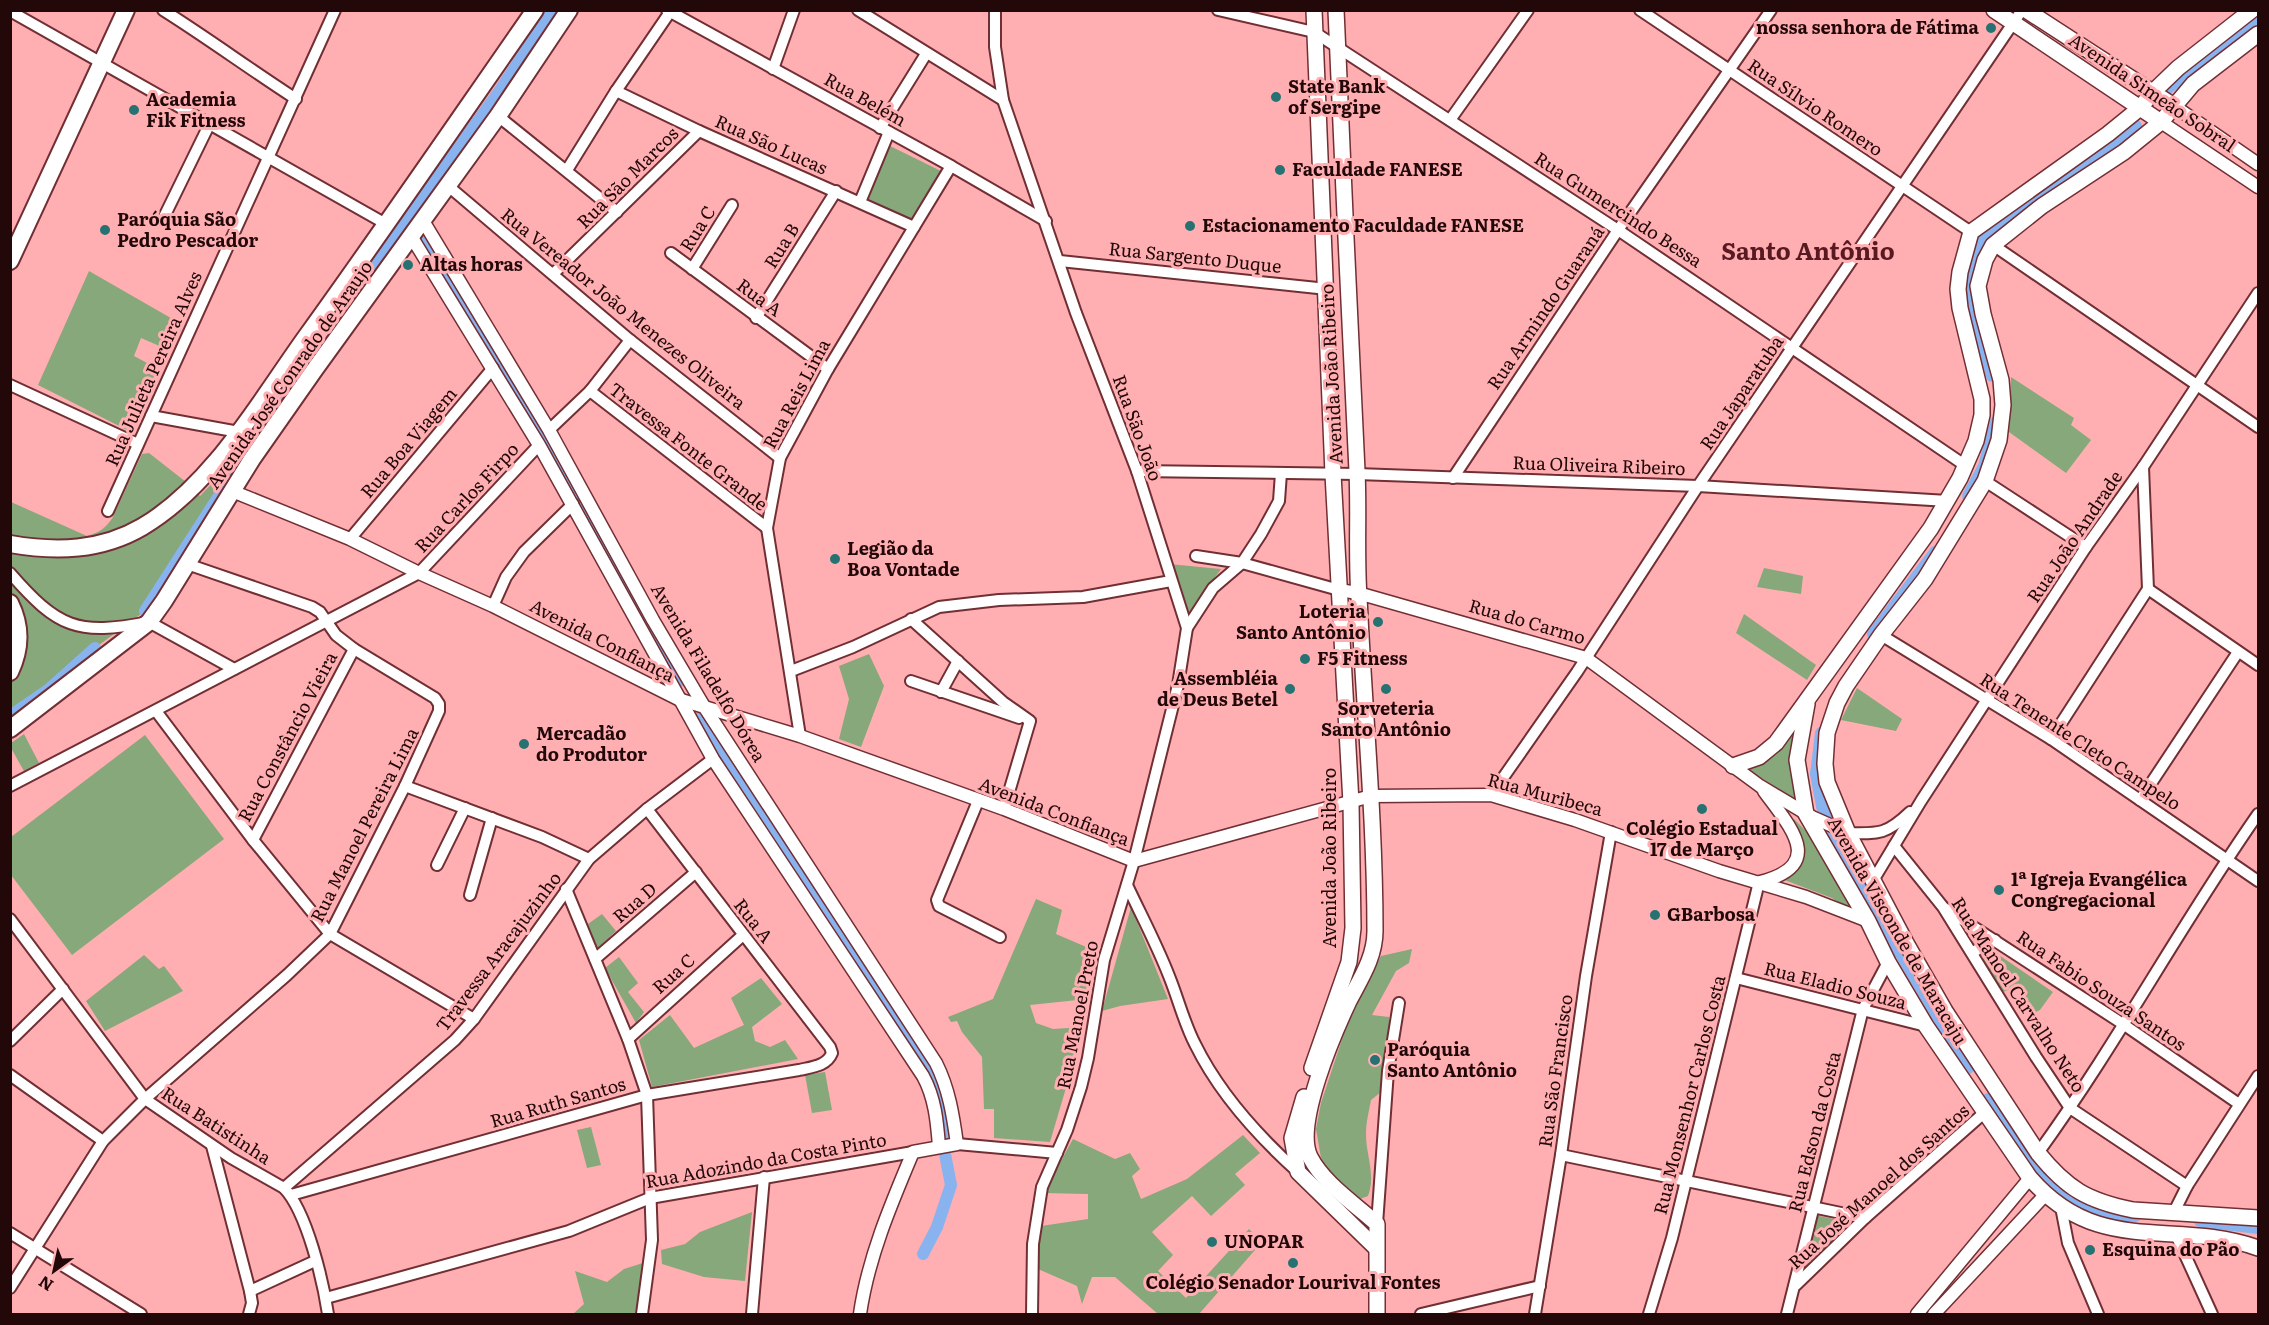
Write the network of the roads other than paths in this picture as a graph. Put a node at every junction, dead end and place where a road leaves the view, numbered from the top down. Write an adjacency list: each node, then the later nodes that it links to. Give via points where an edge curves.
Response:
1 (126, 10): 27 (main road)
2 (163, 10): 32 (street)
3 (335, 10): 32 (street, Rua Julieta Pereira Alves)
4 (535, 10): 26 (main road, Avenida José Conrado de Araujo)
5 (569, 10): 24 (main road, Avenida José Conrado de Araujo)
6 (794, 10): 28 (street)
7 (858, 10): 25 (street)
8 (995, 10): 33 (street, Rua São João, via 995,47)
9 (1218, 10): 21 (street, Rua Gumercindo Bessa)
10 (1314, 10): 21 (main road, Avenida João Ribeiro)
11 (1336, 10): 23 (main road, Avenida João Ribeiro)
12 (1528, 10): 37 (street)
13 (1640, 10): 29 (street, Rua Sílvio Romero)
14 (1771, 10): 29 (street, Rua Armindo Guaraná)
15 (1994, 10): 20 (main road, Avenida Simeão Sobral)
16 (2024, 10): 20 (street, Rua Japaratuba); 31 (main road, Avenida Simeão Sobral)
17 (2252, 10): 31 (main road)
18 (10, 11): 27 (street)
19 (668, 11): 28 (street, Rua Belém); 30 (street)
20 (2013, 24): 35 (main road, Avenida Simeão Sobral); 47 (street, Rua Japaratuba)
21 (1314, 32): 23 (street, Rua Gumercindo Bessa); 66 (main road, Avenida João Ribeiro)
22 (2259, 34): 34 (main road, Avenida Visconde de Maracaju, via 2205,74)
23 (1338, 46): 37 (street, Rua Gumercindo Bessa); 90 (main road, Avenida João Ribeiro)
24 (537, 53): 26 (main road); 36 (main road, Avenida José Conrado de Araujo)
25 (926, 54): 33 (street); 40 (street)
26 (507, 55): 55 (main road, Avenida José Conrado de Araujo)
27 (103, 63): 39 (street); 62 (main road)
28 (773, 69): 40 (street, Rua Belém)
29 (1730, 70): 47 (street, Rua Sílvio Romero); 58 (street, Rua Armindo Guaraná)
30 (616, 91): 41 (street, Rua São Lucas); 45 (street)
31 (2153, 92): 34 (main road, Avenida Simeão Sobral); 35 (main road)
32 (296, 99): 42 (street, Rua Julieta Pereira Alves)
33 (1003, 100): 54 (street, Rua São João)
34 (2174, 106): 38 (main road, Avenida Visconde de Maracaju); 43 (street, Avenida Simeão Sobral)
35 (2140, 108): 38 (main road, Avenida Simeão Sobral); 59 (main road)
36 (498, 116): 45 (street); 46 (main road, Avenida José Conrado de Araujo)
37 (1450, 120): 58 (street, Rua Gumercindo Bessa)
38 (2160, 122): 48 (street, Avenida Simeão Sobral); 60 (main road, Avenida Visconde de Maracaju)
39 (210, 123): 42 (street); 53 (street)
40 (885, 130): 44 (street, Rua Belém); 50 (street)
41 (699, 131): 49 (street, Rua São Lucas); 52 (street, Rua São Marcos)
42 (268, 156): 55 (street); 78 (street, Rua Julieta Pereira Alves)
43 (2259, 164)
44 (951, 166): 54 (street, Rua Belém); 56 (street, Rua Reis Lima)
45 (567, 170): 52 (street)
46 (447, 185): 57 (main road, Avenida José Conrado de Araujo); 65 (street, Rua Vereador João Menezes Oliveira)
47 (1903, 186): 59 (street, Rua Sílvio Romero); 71 (street, Rua Japaratuba)
48 (2259, 187)
49 (836, 191): 50 (street, Rua São Lucas); 69 (street, Rua B)
50 (860, 202): 56 (street, Rua São Lucas)
51 (732, 205): 64 (street, Rua C)
52 (617, 212): 65 (street, Rua São Marcos)
53 (164, 217)
54 (1046, 220): 63 (street, Rua São João)
55 (386, 224): 68 (main road, Avenida José Conrado de Araujo)
56 (914, 227): 74 (street, Rua Reis Lima)
57 (416, 228): 72 (main road, Avenida José Conrado de Araujo); 73 (street, Avenida Filadelfo Dórea); 80 (street, Avenida Filadelfo Dórea)
58 (1618, 230): 71 (street, Rua Gumercindo Bessa); 91 (street, Rua Armindo Guaraná)
59 (1971, 232): 85 (main road, Avenida Visconde de Maracaju, via 1958,289 1982,415)
60 (1993, 245): 76 (street); 92 (main road, Avenida Visconde de Maracaju, via 1984,260 1978,286 2001,380 2003,405 1999,440)
61 (671, 253): 64 (street, Rua A)
62 (10, 261)
63 (1060, 261): 66 (street, Rua Sargento Duque); 87 (street, Rua São João)
64 (692, 270): 69 (street, Rua A)
65 (554, 274): 70 (street, Rua Vereador João Menezes Oliveira)
66 (1327, 289): 89 (main road, Avenida João Ribeiro)
67 (2259, 293): 76 (street, Rua João Andrade)
68 (331, 303): 72 (main road); 81 (main road, Avenida José Conrado de Araujo)
69 (756, 318): 74 (street, Rua A)
70 (630, 340): 77 (street); 84 (street, Rua Vereador João Menezes Oliveira)
71 (1793, 347): 85 (street, Rua Gumercindo Bessa); 93 (street, Rua Japaratuba)
72 (315, 369): 94 (main road, Avenida José Conrado de Araujo)
73 (493, 369): 83 (street, Avenida Filadelfo Dórea); 99 (street, Rua Boa Viagem)
74 (828, 369): 84 (street, Rua Reis Lima)
75 (10, 385): 82 (street)
76 (2198, 386): 79 (street); 86 (street, Rua João Andrade)
77 (590, 391): 80 (street); 98 (street, Travessa Fonte Grande)
78 (151, 416): 81 (street); 82 (street, Rua Julieta Pereira Alves)
79 (2259, 427)
80 (549, 430): 131 (street, Avenida Filadelfo Dórea)
81 (239, 432): 100 (main road, Avenida José Conrado de Araujo, via 178,502 143,526 108,542 66,549)
82 (138, 444): 97 (street, Rua Julieta Pereira Alves)
83 (539, 445): 96 (street, Avenida Filadelfo Dórea); 106 (street, Rua Carlos Firpo)
84 (780, 458): 98 (street, Rua Reis Lima)
85 (1966, 466): 95 (main road, Avenida Visconde de Maracaju)
86 (2143, 467): 101 (street, Rua João Andrade); 108 (street)
87 (1137, 471): 88 (street); 107 (street, Rua São João)
88 (1281, 473): 89 (street); 103 (street, via 1277,506)
89 (1333, 474): 90 (street, Rua Oliveira Ribeiro); 109 (main road, Avenida João Ribeiro)
90 (1357, 474): 91 (street, Rua Oliveira Ribeiro); 110 (main road, Avenida João Ribeiro)
91 (1454, 478): 93 (street, Rua Oliveira Ribeiro)
92 (1985, 481): 101 (street); 117 (main road, Avenida Visconde de Maracaju, via 1925,579)
93 (1698, 486): 95 (street, Rua Oliveira Ribeiro); 120 (street, Rua Japaratuba)
94 (232, 491): 99 (street, Avenida Confiança); 104 (main road, Avenida José Conrado de Araujo)
95 (1948, 501): 128 (main road, Avenida Visconde de Maracaju, via 1912,557)
96 (573, 504): 112 (street, via 524,552 506,577); 130 (street, Avenida Filadelfo Dórea)
97 (108, 512)
98 (767, 528): 124 (street, Rua Reis Lima)
99 (350, 540): 106 (street, Avenida Confiança)
100 (10, 544)
101 (2086, 547): 129 (street, Rua João Andrade)
102 (1196, 556): 103 (street, Rua do Carmo)
103 (1242, 563): 109 (street, Rua do Carmo); 116 (street, via 1213,588)
104 (188, 564): 114 (main road, Avenida José Conrado de Araujo); 115 (street, via 312,607)
105 (10, 573): 114 (street, via 47,612 67,623 90,629)
106 (419, 573): 112 (street, Avenida Confiança); 115 (street, Rua Carlos Firpo)
107 (1171, 580): 113 (street, via 1066,599 964,603 939,607); 116 (street, Rua São João)
108 (2148, 589): 119 (street); 136 (street)
109 (1339, 590): 110 (street, Rua do Carmo); 147 (main road, Avenida João Ribeiro)
110 (1358, 593): 120 (street, Rua do Carmo); 143 (main road, Avenida João Ribeiro)
111 (10, 603): 125 (main road, via 18,632 17,654)
112 (493, 606): 130 (street, Avenida Confiança)
113 (910, 619): 121 (street); 124 (street)
114 (149, 622): 123 (street); 134 (main road, Avenida José Conrado de Araujo)
115 (327, 622): 118 (street); 123 (street, Rua Carlos Firpo)
116 (1187, 628): 160 (street, Rua São João, via 1178,685)
117 (1881, 635): 129 (street, Rua Tenente Cleto Campelo); 154 (main road, Avenida Visconde de Maracaju, via 1846,686 1827,733 1827,782)
118 (354, 650): 140 (street, Rua Manoel Pereira Lima, via 438,701 439,711); 156 (street, Rua Constâncio Vieira)
119 (2238, 651): 122 (street); 144 (street)
120 (1586, 658): 138 (street, Rua do Carmo); 142 (street, Rua Japaratuba)
121 (958, 662): 127 (street); 133 (street)
122 (2259, 665)
123 (234, 669): 132 (street, Rua Carlos Firpo)
124 (791, 671): 135 (street, Rua Reis Lima)
125 (10, 672)
126 (911, 681): 127 (street)
127 (941, 692): 133 (street)
128 (1809, 696): 138 (main road, via 1772,748); 152 (main road, Avenida Visconde de Maracaju, via 1797,760)
129 (1987, 699): 136 (street, Rua Tenente Cleto Campelo); 146 (street, Rua João Andrade)
130 (680, 700): 131 (street, Avenida Confiança); 137 (street, Avenida Filadelfo Dórea)
131 (704, 707): 135 (street, Avenida Confiança); 199 (street, Avenida Filadelfo Dórea, via 936,1062 950,1096)
132 (156, 711): 139 (street, Rua Carlos Firpo); 156 (street)
133 (1030, 721): 150 (street)
134 (10, 729)
135 (800, 736): 145 (street, Avenida Confiança)
136 (2050, 739): 144 (street, Rua Tenente Cleto Campelo)
137 (713, 759): 149 (street, Travessa Aracajuzinho); 201 (street, Avenida Filadelfo Dórea, via 923,1076 936,1113)
138 (1732, 766): 141 (street, Rua do Carmo)
139 (10, 786)
140 (405, 786): 148 (street); 172 (street, Rua Manoel Pereira Lima)
141 (1760, 786): 152 (street, Rua do Carmo); 165 (street, via 1797,840 1799,851 1785,873)
142 (1491, 795): 143 (street, Rua Muribeca); 155 (street, Rua Muribeca)
143 (1371, 796): 147 (street, Rua Muribeca); 219 (main road, Avenida João Ribeiro, via 1373,952 1327,1053 1309,1112 1306,1140 1311,1157 1328,1180)
144 (2140, 800): 159 (street, Rua Tenente Cleto Campelo)
145 (978, 801): 150 (street, Avenida Confiança); 174 (street, via 937,900 939,906)
146 (1921, 801): 154 (street, Rua João Andrade, via 1885,832); 157 (street, Rua João Andrade)
147 (1351, 803): 160 (street, Rua Muribeca); 206 (main road, Avenida João Ribeiro, via 1352,946 1294,1126 1292,1143)
148 (465, 808): 153 (street); 161 (street)
149 (647, 809): 158 (street, Travessa Aracajuzinho); 162 (street, Rua A)
150 (1004, 809): 160 (street, Avenida Confiança)
151 (2259, 814): 159 (street)
152 (1809, 815): 154 (street, Rua do Carmo); 170 (main road, Avenida Visconde de Maracaju)
153 (492, 818): 158 (street); 168 (street)
154 (1843, 831): 163 (main road, Avenida Visconde de Maracaju)
155 (1611, 832): 165 (street, Rua Muribeca); 205 (street, Rua São Francisco)
156 (252, 840): 172 (street)
157 (1894, 846): 163 (street, Rua João Andrade); 169 (street, Rua Manoel Carvalho Neto)
158 (589, 859): 167 (street, Travessa Aracajuzinho)
159 (2226, 860): 164 (street, Rua Tenente Cleto Campelo); 184 (street)
160 (1134, 861): 166 (street, Rua Manoel Preto)
161 (437, 865)
162 (696, 872): 173 (street, Rua A); 177 (street, Rua D)
163 (1874, 879): 191 (main road, Avenida Visconde de Maracaju, via 1923,975)
164 (2259, 881)
165 (1759, 882): 170 (street, Rua Muribeca); 179 (street, Rua Monsenhor Carlos Costa)
166 (1126, 885): 203 (street, Rua Manoel Preto, via 1104,960 1079,1094); 206 (street, via 1156,944 1205,1062 1238,1108)
167 (566, 889): 177 (street); 183 (street, Travessa Aracajuzinho)
168 (471, 895)
169 (1943, 907): 175 (street, Rua Fabio Souza Santos); 176 (street, Rua Manoel Carvalho Neto)
170 (1868, 921): 178 (main road, Avenida Visconde de Maracaju)
171 (12, 924): 180 (street, Rua Batistinha)
172 (330, 933): 183 (street); 194 (street, Rua Manoel Pereira Lima)
173 (743, 934): 186 (street, Rua C); 188 (street, Rua A)
174 (1000, 937)
175 (1995, 940): 176 (street, Rua Manoel Carvalho Neto); 184 (street, Rua Fabio Souza Santos)
176 (1973, 952): 196 (street, Rua Manoel Carvalho Neto)
177 (595, 959): 186 (street)
178 (1888, 962): 182 (street, Rua Edson da Costa); 185 (main road, Avenida Visconde de Maracaju)
179 (1736, 978): 182 (street, Rua Eladio Souza); 209 (street, Rua Monsenhor Carlos Costa)
180 (63, 989): 187 (street); 194 (street, Rua Batistinha)
181 (1399, 1003): 219 (street, via 1388,1071)
182 (1863, 1009): 185 (street, Rua Eladio Souza); 214 (street, Rua Edson da Costa)
183 (474, 1019): 211 (street, Travessa Aracajuzinho, via 443,1052)
184 (2123, 1024): 195 (street, Rua Fabio Souza Santos); 196 (street)
185 (1926, 1026): 192 (main road, Avenida Visconde de Maracaju)
186 (628, 1039): 193 (street)
187 (10, 1041)
188 (832, 1053): 193 (street, Rua Ruth Santos, via 826,1062 799,1070)
189 (10, 1075): 198 (street)
190 (2259, 1076): 195 (street)
191 (1990, 1081): 192 (main road); 204 (main road, Avenida Visconde de Maracaju)
192 (1970, 1091): 197 (main road, Avenida Visconde de Maracaju)
193 (647, 1095): 211 (street, Rua Ruth Santos); 213 (street)
194 (145, 1099): 198 (street, Rua Manoel Pereira Lima); 200 (street, Rua Batistinha)
195 (2239, 1104): 210 (street)
196 (2070, 1108): 204 (street); 210 (street, Rua Manoel Carvalho Neto)
197 (1984, 1113): 208 (main road, Avenida Visconde de Maracaju); 217 (street, Rua José Manoel dos Santos)
198 (103, 1142): 222 (street, Rua Manoel Pereira Lima)
199 (956, 1144): 201 (street, Rua Adozindo da Costa Pinto); 203 (street)
200 (212, 1146): 211 (street, Rua Batistinha); 229 (street)
201 (940, 1146): 202 (street, Rua Adozindo da Costa Pinto)
202 (913, 1152): 207 (street, Rua Adozindo da Costa Pinto); 237 (street, via 875,1249)
203 (1057, 1153): 238 (street, Rua Manoel Preto, via 1037,1208)
204 (2038, 1153): 216 (main road, Avenida Visconde de Maracaju, via 2075,1189 2099,1202 2133,1210)
205 (1561, 1155): 209 (street); 227 (street, Rua São Francisco)
206 (1298, 1172): 223 (main road)
207 (764, 1177): 213 (street, Rua Adozindo da Costa Pinto); 236 (street)
208 (2030, 1178): 212 (main road, Avenida Visconde de Maracaju); 244 (street)
209 (1686, 1179): 214 (street); 242 (street, Rua Monsenhor Carlos Costa)
210 (2187, 1186): 216 (street)
211 (288, 1191): 225 (street)
212 (2044, 1195): 215 (main road, Avenida Visconde de Maracaju); 231 (street)
213 (650, 1198): 230 (street, Rua Adozindo da Costa Pinto, via 569,1231); 235 (street, via 652,1240)
214 (1812, 1207): 217 (street); 226 (street, Rua Edson da Costa)
215 (2061, 1207): 221 (main road, Avenida Visconde de Maracaju, via 2112,1228); 245 (street, via 2068,1243)
216 (2174, 1212): 218 (main road, Avenida Visconde de Maracaju)
217 (1865, 1218): 226 (street, Rua José Manoel dos Santos)
218 (2259, 1218)
219 (1377, 1224): 223 (main road)
220 (10, 1233): 222 (street)
221 (2176, 1235): 224 (main road, Avenida Visconde de Maracaju, via 2215,1237); 246 (street)
222 (36, 1248): 228 (street, Rua Manoel Pereira Lima); 232 (street)
223 (1376, 1248): 239 (main road)
224 (2259, 1248)
225 (315, 1261): 229 (street); 230 (street)
226 (1796, 1285): 243 (street, Rua Edson da Costa)
227 (1540, 1286): 240 (street); 241 (street, Rua São Francisco)
228 (10, 1288)
229 (250, 1291): 233 (street)
230 (326, 1298): 234 (street)
231 (1940, 1312)
232 (141, 1314)
233 (249, 1314)
234 (328, 1314)
235 (642, 1314)
236 (752, 1314)
237 (860, 1314)
238 (1032, 1314)
239 (1377, 1314)
240 (1421, 1314)
241 (1535, 1314)
242 (1649, 1314)
243 (1787, 1314)
244 (1917, 1314)
245 (2098, 1314)
246 (2212, 1314)

